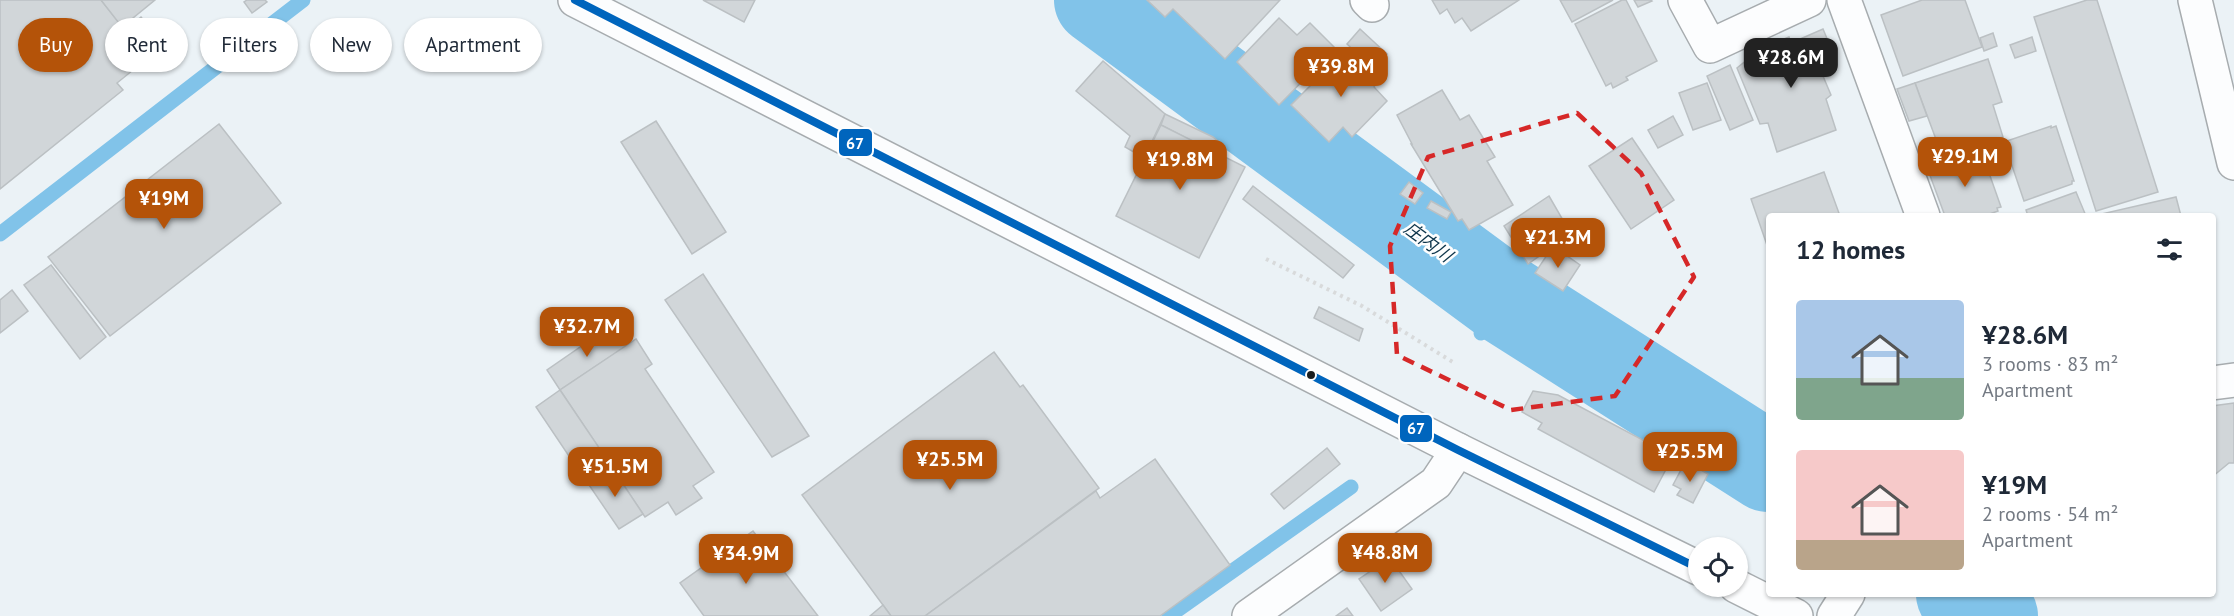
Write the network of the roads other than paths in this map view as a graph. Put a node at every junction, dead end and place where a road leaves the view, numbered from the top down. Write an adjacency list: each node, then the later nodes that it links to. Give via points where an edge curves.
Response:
1 (1685, 0): 2 (main road, via 1710,46)
2 (1809, 0)
3 (1844, 0): 7 (main road)
4 (2195, 0): 6 (main road)
5 (584, 2): 10 (main road)
6 (2234, 163)
7 (1922, 213)
8 (2234, 380): 9 (main road)
9 (2216, 382)
10 (1458, 450): 11 (main road); 14 (main road, via 1436,483)
11 (1688, 563)
12 (1748, 592): 15 (main road)
13 (1846, 597): 16 (main road)
14 (1249, 616)
15 (1796, 616)
16 (1834, 616)

